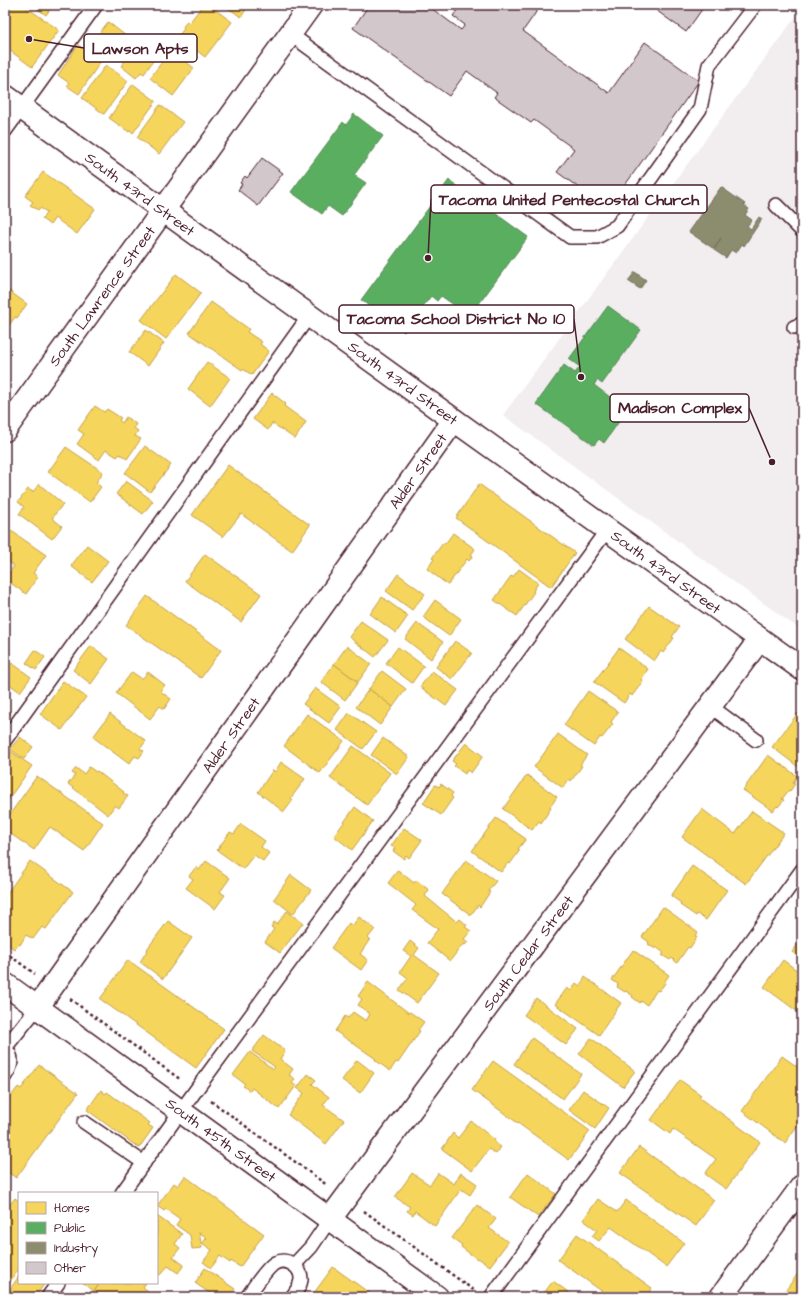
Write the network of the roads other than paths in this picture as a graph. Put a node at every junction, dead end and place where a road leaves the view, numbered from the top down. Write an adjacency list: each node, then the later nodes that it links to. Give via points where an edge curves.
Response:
1 (96, 5): 5 (lane)
2 (311, 5): 4 (street, South Lawrence Street)
3 (755, 5): 4 (lane, via 709,65 700,109 617,226 596,237 570,237)
4 (290, 34): 8 (street, South Lawrence Street)
5 (13, 102): 6 (lane); 8 (street, South 43rd Street)
6 (5, 131)
7 (776, 205): 9 (lane)
8 (163, 210): 10 (street, South 43rd Street); 12 (street, South Lawrence Street)
9 (802, 231)
10 (310, 316): 11 (street, South 43rd Street); 17 (lane)
11 (454, 420): 13 (street, South 43rd Street); 21 (street, Alder Street)
12 (5, 430)
13 (607, 530): 14 (street, South 43rd Street); 24 (lane)
14 (760, 639): 15 (street, South 43rd Street); 16 (street, South Cedar Street)
15 (802, 669)
16 (710, 706): 18 (lane); 29 (street, South Cedar Street)
17 (5, 740)
18 (756, 740)
19 (802, 870): 36 (lane)
20 (5, 984): 21 (street, South 45th Street)
21 (37, 1008): 22 (lane, Alder Street); 24 (street, South 45th Street)
22 (5, 1048): 23 (lane, Alder Street, via 11,1056 11,1064)
23 (5, 1076)
24 (181, 1111): 26 (lane); 29 (street, South 45th Street)
25 (84, 1122): 26 (lane)
26 (144, 1163): 28 (lane)
27 (802, 1186): 37 (street)
28 (123, 1192)
29 (330, 1219): 30 (lane, South Cedar Street); 35 (street, South 45th Street)
30 (294, 1265): 33 (lane, via 283,1261 275,1263); 34 (lane, via 301,1274 301,1282)
31 (57, 1284): 32 (lane)
32 (48, 1297)
33 (247, 1297)
34 (292, 1297)
35 (437, 1297)
36 (492, 1297)
37 (721, 1297)

